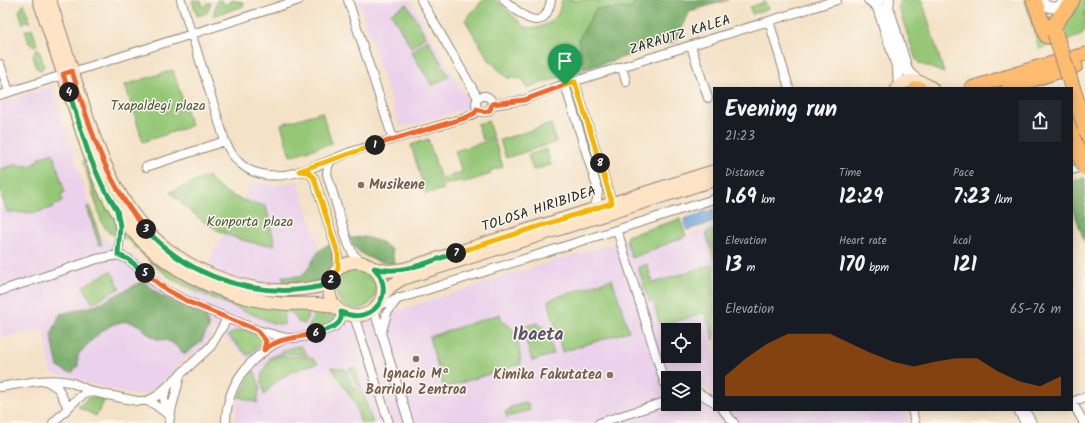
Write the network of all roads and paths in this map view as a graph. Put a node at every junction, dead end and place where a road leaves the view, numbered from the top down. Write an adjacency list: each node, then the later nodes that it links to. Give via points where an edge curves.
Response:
1 (39, 0): 23 (main road)
2 (50, 0): 23 (main road)
3 (181, 0): 16 (street)
4 (299, 0): 16 (street)
5 (348, 0): 43 (street)
6 (421, 0): 37 (street)
7 (504, 0): 8 (street, via 527,19 535,20 544,16)
8 (551, 0)
9 (837, 0): 14 (street, ZARAUTZ KALEA)
10 (868, 0): 13 (street)
11 (1039, 1): 12 (street, via 1052,8); 15 (highway)
12 (1067, 1): 15 (highway, via 1065,12 1057,19)
13 (884, 3): 27 (street, via 908,72); 29 (street, via 898,69)
14 (769, 21): 17 (street, ZARAUTZ KALEA); 28 (street)
15 (1052, 32): 32 (highway); 33 (highway, bridge)
16 (191, 34): 23 (street); 45 (street)
17 (691, 46): 21 (street, ZARAUTZ KALEA); 38 (street)
18 (1085, 48): 22 (main road)
19 (1083, 60): 22 (main road); 31 (main road)
20 (0, 64): 34 (street)
21 (622, 67): 24 (street, ZARAUTZ KALEA); 25 (street, ZARAUTZ KALEA)
22 (1034, 68): 30 (main road)
23 (68, 72): 34 (street); 60 (main road, via 89,155 102,185); 66 (main road, via 99,152 125,204 160,244 190,265 211,275 249,287 271,291 295,291)
24 (575, 82): 26 (street, ZARAUTZ KALEA); 58 (street)
25 (626, 82)
26 (565, 85): 39 (street, ZARAUTZ KALEA, via 524,100); 59 (street, via 598,190)
27 (918, 86): 29 (main road)
28 (789, 87)
29 (898, 87)
30 (974, 87)
31 (1011, 87)
32 (1064, 87)
33 (1071, 87)
34 (9, 92): 36 (street)
35 (1073, 92): 42 (highway, bridge)
36 (0, 95)
37 (478, 98): 39 (street, via 487,97); 40 (street)
38 (708, 98)
39 (492, 104): 40 (street, via 490,110 485,112)
40 (477, 109): 43 (street, via 465,118)
41 (1073, 115): 46 (highway)
42 (1085, 127)
43 (393, 139): 47 (street)
44 (1073, 139): 51 (highway, bridge)
45 (225, 141): 50 (street); 53 (street, via 235,159 249,170 273,176)
46 (1085, 151)
47 (350, 153): 48 (street); 49 (street, via 323,158)
48 (332, 160): 49 (street); 63 (street, via 327,174 348,243)
49 (316, 166): 53 (street); 55 (street)
50 (146, 167)
51 (1085, 167): 52 (street)
52 (1073, 170)
53 (299, 171): 55 (street, via 308,172)
54 (713, 171): 58 (main road, TOLOSA HIRIBIDEA)
55 (314, 178): 65 (street, via 338,254)
56 (713, 180): 69 (main road, TOLOSA HIRIBIDEA, via 402,279 391,286)
57 (713, 199): 61 (street)
58 (612, 203): 59 (main road, TOLOSA HIRIBIDEA)
59 (594, 208): 64 (main road, TOLOSA HIRIBIDEA, via 404,269 388,271)
60 (117, 210): 62 (street, via 120,226); 70 (main road, via 126,224 155,252 185,274 207,285 246,298 270,302 319,304)
61 (616, 230): 68 (street); 77 (street)
62 (118, 255): 67 (street, via 97,259); 72 (street, via 128,259 167,290)
63 (362, 262): 64 (main road); 65 (main road, via 352,262)
64 (374, 268): 69 (main road, via 381,278)
65 (338, 269): 66 (main road)
66 (330, 284): 70 (main road, via 331,298)
67 (0, 291)
68 (398, 298): 69 (street); 74 (street, via 387,314)
69 (378, 303): 71 (main road, via 368,314); 74 (street)
70 (339, 310): 71 (main road); 75 (street, via 340,321 334,327 303,337)
71 (354, 316): 99 (street)
72 (227, 319): 73 (street); 78 (street, via 211,346)
73 (257, 330): 75 (street); 76 (street, via 266,341)
74 (381, 336): 100 (street)
75 (286, 338): 76 (street)
76 (264, 350): 98 (street, via 250,361 234,386 227,408)
77 (661, 372)
78 (180, 376): 83 (street); 91 (street)
79 (46, 381): 80 (street); 81 (street, via 70,382); 90 (street, via 58,388)
80 (0, 387)
81 (93, 392): 85 (street); 90 (street, via 84,394)
82 (701, 394): 86 (street)
83 (161, 396): 85 (street); 91 (street)
84 (1085, 397): 87 (street)
85 (147, 401): 91 (street)
86 (713, 401)
87 (1073, 402)
88 (661, 403): 101 (street)
89 (1073, 404): 106 (street)
90 (68, 408): 96 (street)
91 (169, 409): 97 (street)
92 (724, 411): 102 (street)
93 (912, 411): 103 (street)
94 (1019, 411): 104 (street)
95 (1026, 411): 105 (street)
96 (53, 423)
97 (168, 423)
98 (226, 423)
99 (389, 423)
100 (409, 423)
101 (599, 423)
102 (734, 423)
103 (915, 423)
104 (1025, 423)
105 (1032, 423)
106 (1084, 423)

